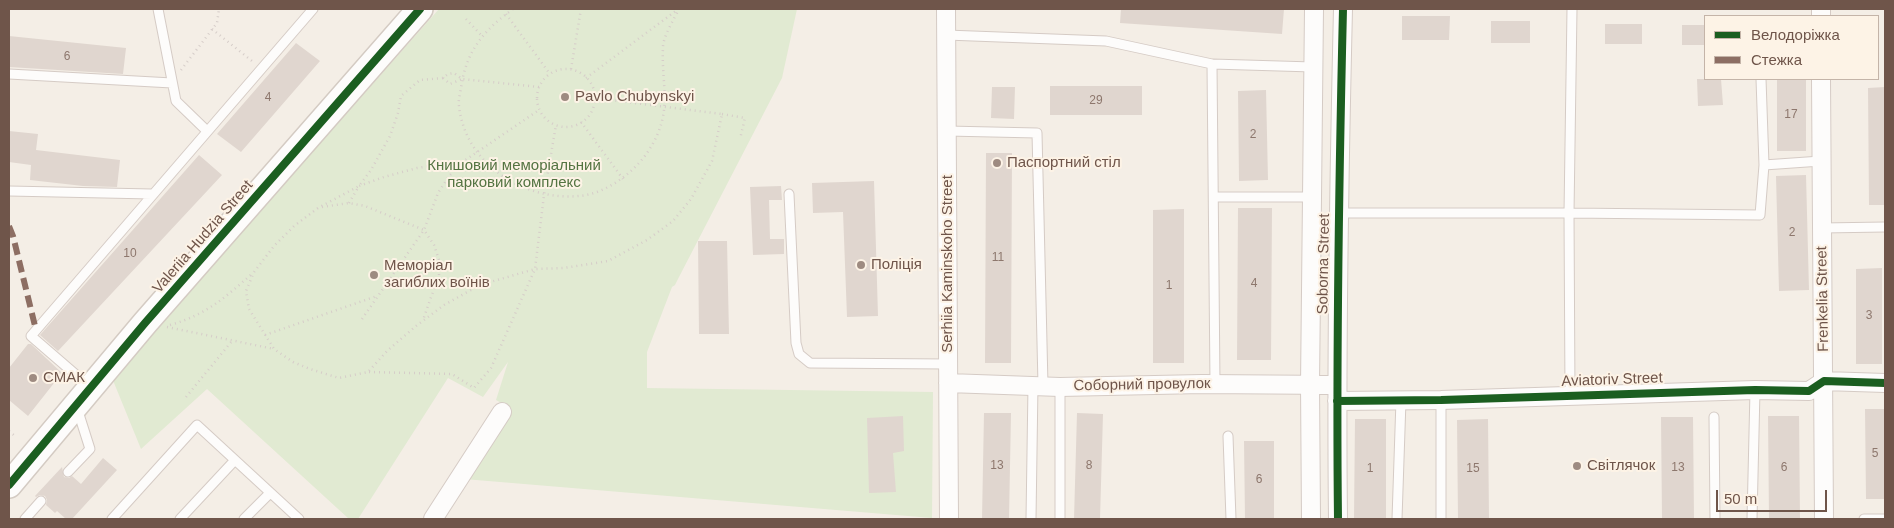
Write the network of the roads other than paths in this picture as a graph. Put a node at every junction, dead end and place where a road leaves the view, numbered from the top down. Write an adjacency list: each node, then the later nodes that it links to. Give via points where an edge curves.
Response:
1 (158, 9): 14 (lane)
2 (313, 9): 15 (lane)
3 (420, 9): 38 (street, Valeriia Hudzia Street)
4 (946, 9): 8 (street, Serhiia Kaminskoho Street)
5 (1314, 9): 10 (street, Soborna Street)
6 (1343, 9): 24 (street, Soborna Street)
7 (1572, 9): 25 (lane)
8 (946, 34): 9 (lane, via 1106,41); 16 (street, Serhiia Kaminskoho Street)
9 (1212, 64): 10 (lane); 22 (lane)
10 (1313, 67): 23 (street, Soborna Street)
11 (9, 74): 14 (lane)
12 (1761, 80): 18 (lane)
13 (1821, 80): 17 (street, Frenkelia Street)
14 (172, 83): 15 (lane, via 176,101)
15 (207, 131): 20 (lane)
16 (947, 131): 28 (street, Serhiia Kaminskoho Street); 34 (lane, via 1037,133)
17 (1821, 161): 18 (lane); 27 (street, Frenkelia Street)
18 (1764, 165): 25 (lane, via 1760,215)
19 (9, 191): 20 (lane)
20 (152, 194): 38 (lane, via 31,336)
21 (789, 194): 28 (lane, via 799,354 810,363)
22 (1214, 197): 23 (lane); 32 (lane)
23 (1312, 197): 33 (street, Soborna Street)
24 (1338, 213): 25 (lane); 36 (street, Soborna Street)
25 (1569, 213): 37 (lane)
26 (1885, 227): 27 (lane)
27 (1822, 228): 29 (street, Frenkelia Street)
28 (948, 364): 31 (street, Serhiia Kaminskoho Street)
29 (1824, 381): 30 (street, Aviatoriv Street); 35 (street, Aviatoriv Street, via 1809,391); 65 (street, Frenkelia Street)
30 (1885, 382)
31 (948, 383): 34 (street, Соборний провулок); 55 (street, Serhiia Kaminskoho Street)
32 (1215, 384): 33 (street, Соборний провулок); 34 (street, Соборний провулок)
33 (1310, 385): 36 (street, Соборний провулок); 59 (street, Soborna Street)
34 (1046, 386): 56 (lane); 57 (lane)
35 (1755, 390): 37 (street, Aviatoriv Street); 64 (lane)
36 (1337, 393): 39 (street, Aviatoriv Street); 60 (street, Soborna Street)
37 (1570, 395): 40 (street, Aviatoriv Street)
38 (83, 396): 45 (lane, via 90,449); 46 (street, Valeriia Hudzia Street)
39 (1401, 400): 40 (street, Aviatoriv Street); 61 (lane)
40 (1441, 400): 62 (lane)
41 (502, 412): 54 (street)
42 (1714, 418): 63 (lane)
43 (1228, 436): 58 (lane)
44 (235, 460): 47 (lane); 50 (lane, via 197,425); 51 (lane)
45 (68, 472)
46 (9, 485)
47 (270, 493): 52 (lane); 53 (lane)
48 (41, 501): 49 (lane)
49 (25, 519)
50 (112, 519)
51 (180, 519)
52 (244, 519)
53 (298, 519)
54 (433, 519)
55 (949, 519)
56 (1030, 519)
57 (1060, 519)
58 (1231, 519)
59 (1311, 519)
60 (1338, 519)
61 (1397, 519)
62 (1441, 519)
63 (1715, 519)
64 (1752, 519)
65 (1824, 519)
66 (1864, 519): 67 (lane)
67 (1885, 519)

